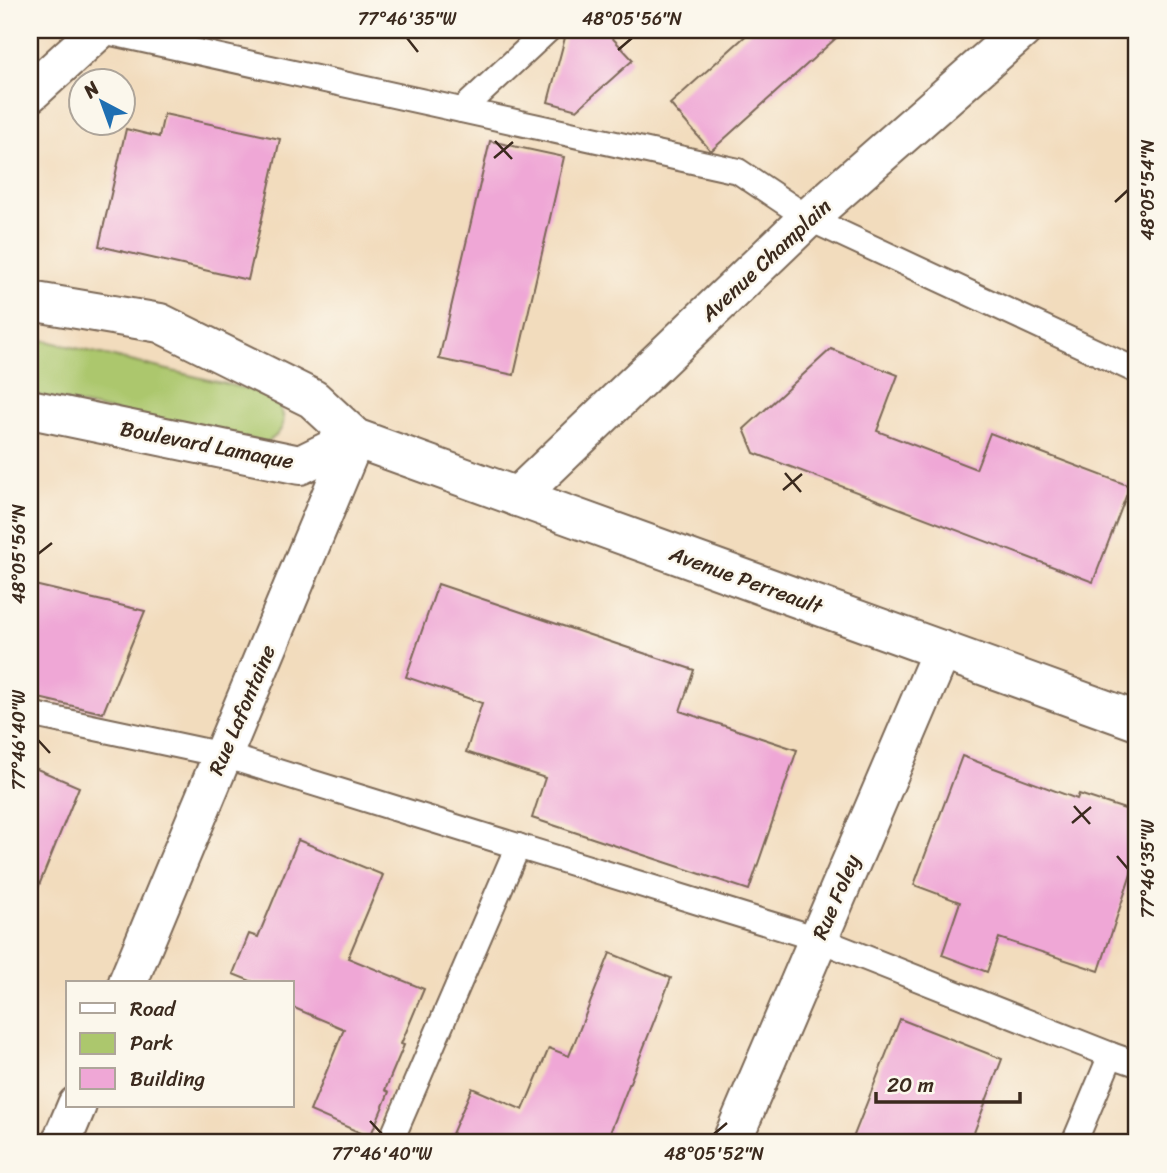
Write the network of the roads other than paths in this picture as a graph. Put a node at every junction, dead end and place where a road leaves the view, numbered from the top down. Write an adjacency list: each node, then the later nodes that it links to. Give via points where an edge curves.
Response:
1 (98, 30): 4 (street); 5 (lane)
2 (548, 30): 5 (lane)
3 (1022, 30): 6 (street, Avenue Champlain)
4 (30, 93)
5 (462, 110): 6 (lane, via 738,171)
6 (808, 218): 8 (lane); 11 (street, Avenue Champlain)
7 (30, 300): 10 (street, via 160,323 313,399)
8 (1137, 371)
9 (30, 409): 10 (street, Boulevard Lamaque, via 300,465)
10 (355, 438): 11 (street, Avenue Perreault); 15 (street, Rue Lafontaine)
11 (517, 497): 12 (street, Avenue Perreault)
12 (942, 650): 14 (street, Avenue Perreault); 17 (street, Rue Foley)
13 (30, 714): 15 (lane)
14 (1137, 721)
15 (223, 755): 16 (lane); 18 (street, Rue Lafontaine)
16 (518, 846): 17 (lane); 23 (lane)
17 (818, 939): 19 (lane); 24 (street, Rue Foley)
18 (128, 981)
19 (1111, 1055): 20 (lane); 25 (lane)
20 (1137, 1063)
21 (77, 1106): 22 (street)
22 (61, 1143)
23 (390, 1143)
24 (732, 1143)
25 (1074, 1143)

